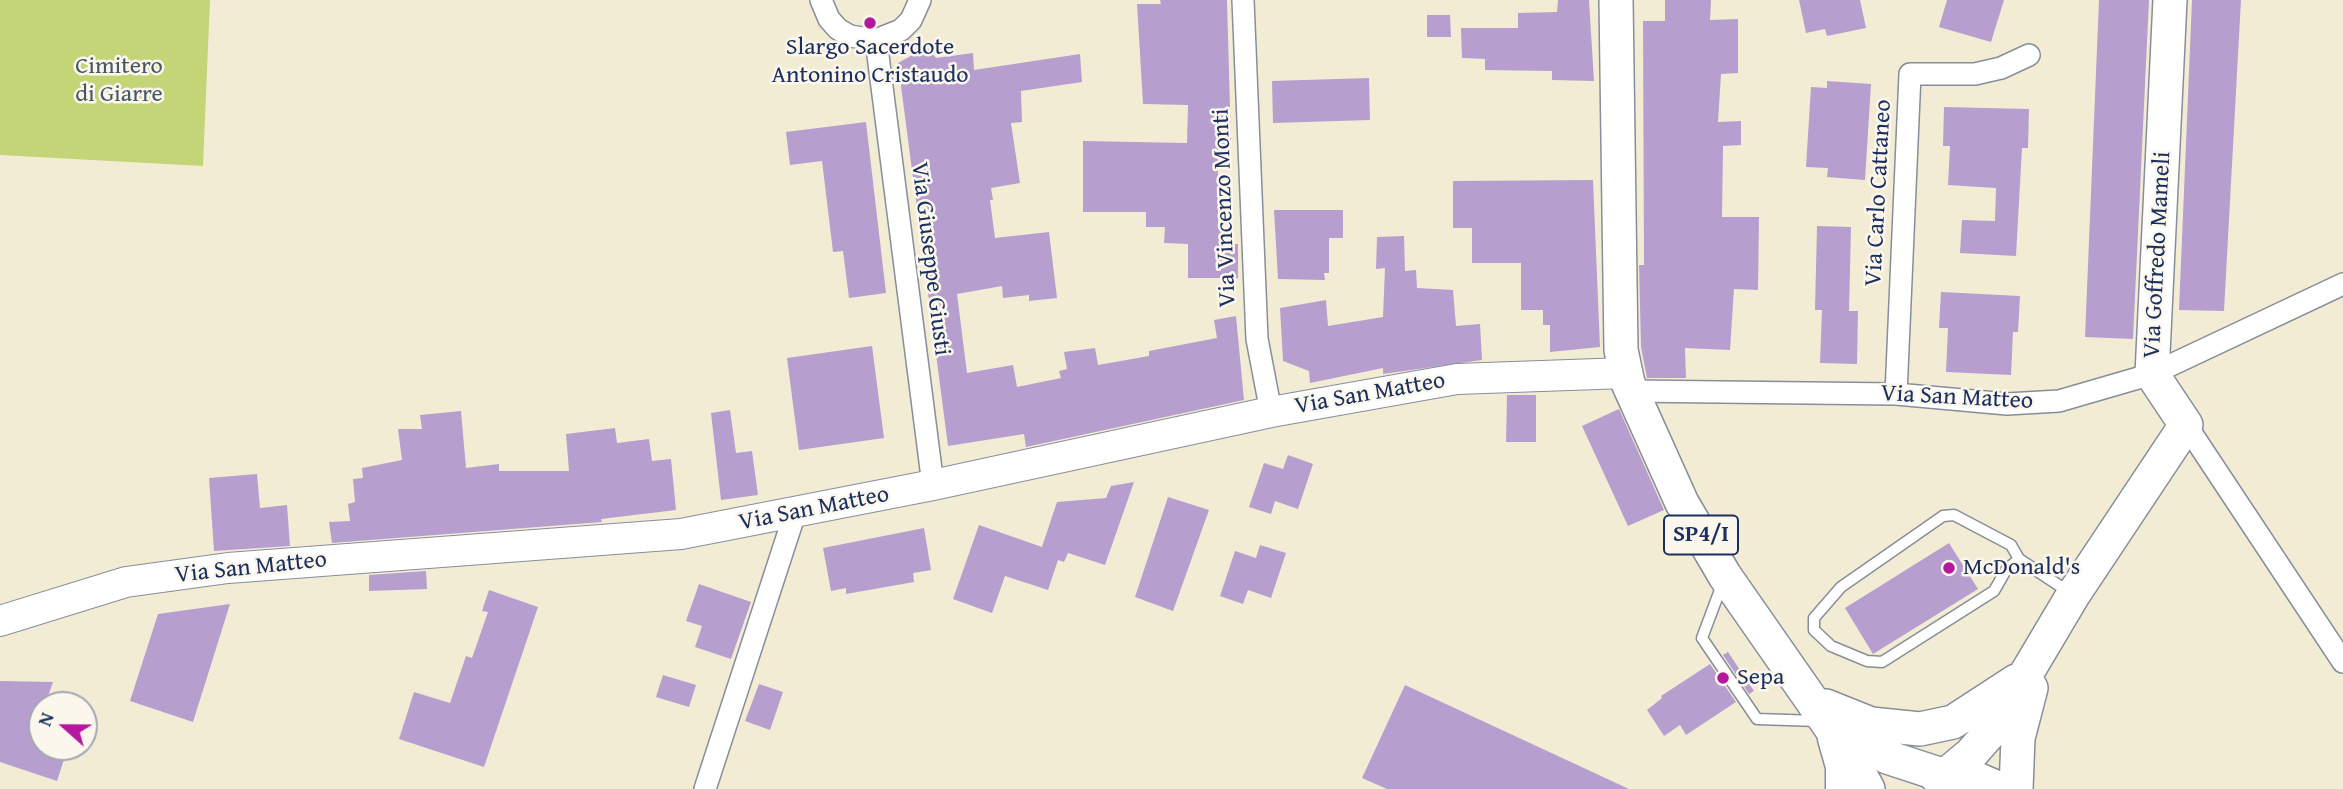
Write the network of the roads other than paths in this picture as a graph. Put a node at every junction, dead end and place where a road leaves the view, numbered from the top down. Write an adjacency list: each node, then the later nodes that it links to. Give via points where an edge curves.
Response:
1 (821, 0): 6 (street, via 838,29)
2 (920, 0): 6 (street, via 901,30)
3 (1243, 0): 12 (street, Via Vincenzo Monti, via 1257,339)
4 (1616, 0): 10 (main road, via 1621,350)
5 (2170, 0): 9 (main road, Via Goffredo Mameli)
6 (876, 40): 14 (street, Via Giuseppe Giusti)
7 (2029, 54): 11 (street, Via Carlo Cattaneo, via 1975,74 1910,74)
8 (2343, 284): 9 (street, Via San Matteo)
9 (2152, 374): 11 (street, Via San Matteo, via 2059,401 2007,404); 13 (main road, Via Goffredo Mameli)
10 (1629, 382): 11 (street, Via San Matteo); 12 (street, Via San Matteo, via 1457,379); 17 (main road, SP4/I, via 1682,503)
11 (1896, 394)
12 (1271, 412): 14 (street, Via San Matteo)
13 (2186, 425): 18 (main road); 21 (street, Via Goffredo Mameli)
14 (933, 485): 15 (street, Via San Matteo)
15 (795, 513): 19 (street, Via San Matteo, via 681,534 228,568 126,582); 25 (street)
16 (2019, 559): 16 (lane, via 1994,591 1882,662 1831,646 1814,630 1814,618 1841,587 1943,516 1954,515 2011,545); 18 (lane)
17 (1725, 576): 23 (main road, SP4/I); 23 (lane, via 1702,638 1757,719)
18 (2073, 595): 20 (main road)
19 (0, 621)
20 (2048, 639): 22 (main road); 30 (main road, via 2020,724)
21 (2343, 662)
22 (2031, 668): 23 (main road, via 1969,714 1930,728); 24 (main road, via 1994,728 1971,754)
23 (1829, 722): 24 (main road, via 1901,764); 26 (highway, via 1845,766); 27 (main road)
24 (1944, 774): 28 (main road); 29 (main road, via 1979,778)
25 (705, 789)
26 (1845, 789)
27 (1868, 789)
28 (1909, 789)
29 (2000, 789)
30 (2016, 789)

